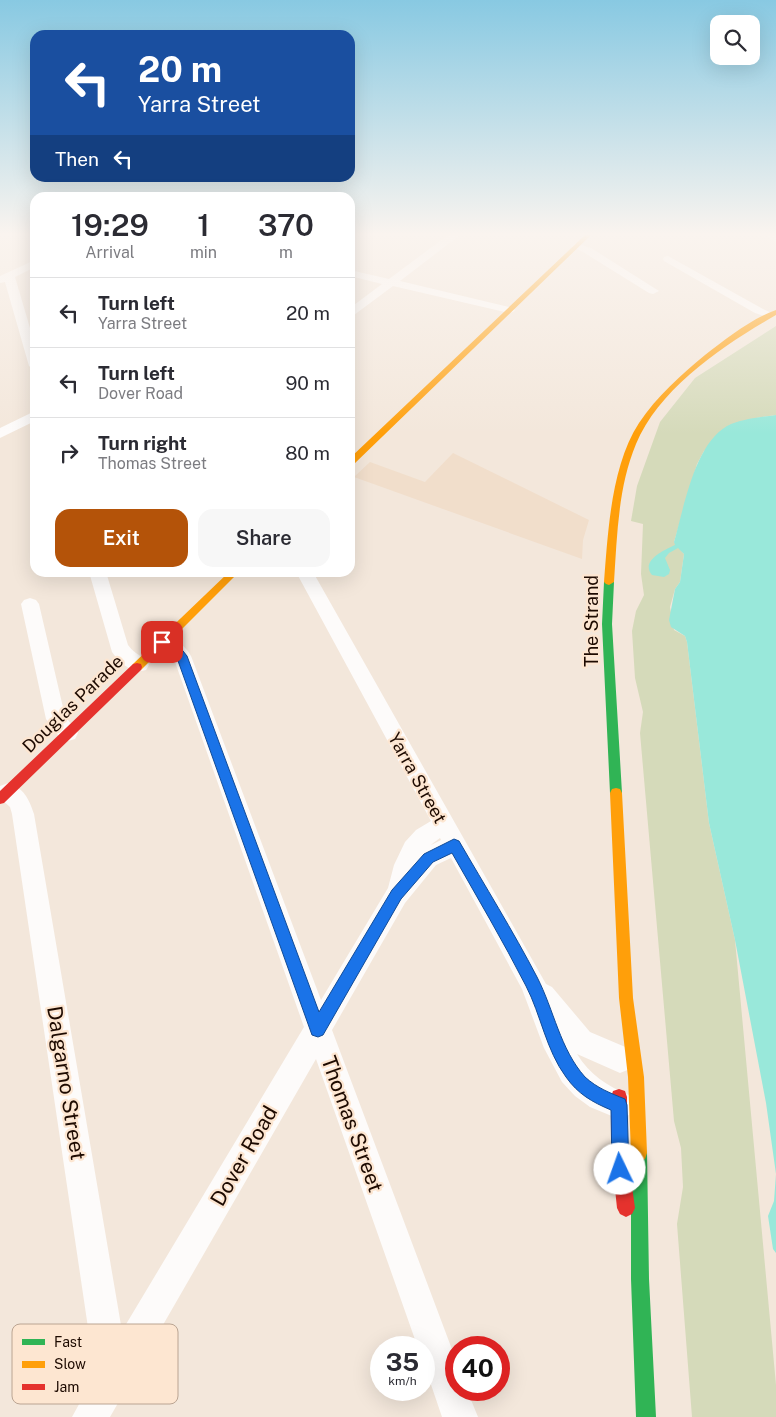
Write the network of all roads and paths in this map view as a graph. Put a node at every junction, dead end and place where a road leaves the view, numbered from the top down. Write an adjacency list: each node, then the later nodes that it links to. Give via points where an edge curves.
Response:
1 (12, 301): 9 (street)
2 (367, 301): 6 (street)
3 (472, 301): 7 (street)
4 (518, 301): 7 (street)
5 (742, 301): 8 (street, via 759,311)
6 (355, 310)
7 (509, 310): 14 (street)
8 (773, 314): 25 (street, The Strand, via 692,370 655,406 633,442 618,499 612,531 607,624)
9 (30, 352)
10 (30, 415): 12 (street)
11 (30, 417): 12 (street)
12 (20, 422): 13 (street)
13 (0, 434)
14 (355, 458)
15 (98, 577): 20 (street, via 119,647 126,657)
16 (230, 577): 19 (street, Douglas Parade)
17 (307, 577): 23 (street, Yarra Street)
18 (30, 604): 21 (street, via 56,719)
19 (162, 642): 20 (street, Douglas Parade); 26 (street, Thomas Street, via 182,656)
20 (139, 665): 21 (street, Douglas Parade)
21 (68, 733): 22 (street, Douglas Parade)
22 (4, 795): 30 (street, Dalgarno Street, via 18,802 23,814)
23 (449, 835): 24 (street, Yarra Street); 26 (street, Dover Road, via 397,895)
24 (533, 983): 27 (street, Yarra Street, via 580,1042); 28 (street, Yarra Street, via 557,1046 580,1083 597,1096)
25 (626, 998): 27 (street, The Strand); 28 (street, The Strand)
26 (318, 1029): 31 (street, Dover Road); 34 (street, Thomas Street)
27 (620, 1063): 28 (street)
28 (625, 1093): 29 (street, The Strand, via 640,1175); 29 (street, The Strand, via 620,1169)
29 (640, 1279): 35 (street, The Strand)
30 (104, 1324)
31 (146, 1324)
32 (98, 1404): 33 (street, Dover Road)
33 (90, 1417)
34 (460, 1417)
35 (646, 1417)

